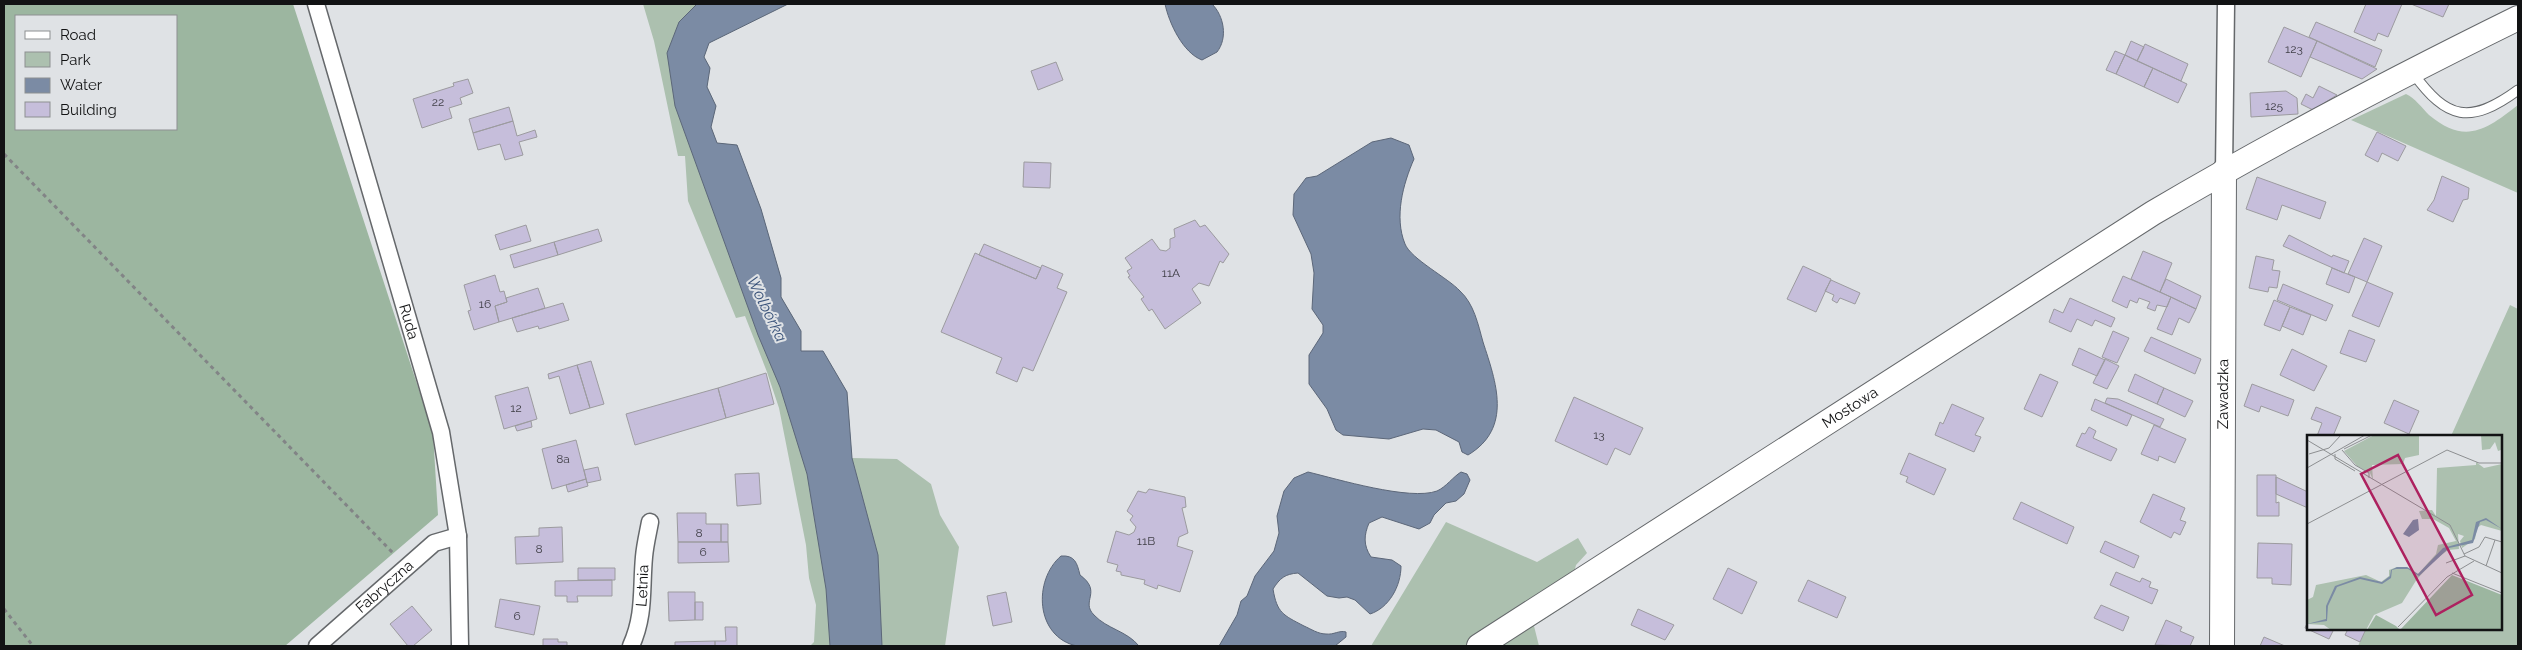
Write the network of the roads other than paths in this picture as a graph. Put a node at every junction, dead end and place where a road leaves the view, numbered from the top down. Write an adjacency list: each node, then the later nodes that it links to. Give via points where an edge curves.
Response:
1 (316, 4): 8 (street, Ruda, via 441,432)
2 (2226, 4): 6 (street, Zawadzka)
3 (2518, 18): 4 (street, Mostowa)
4 (2411, 70): 5 (lane, via 2430,96 2452,112 2475,113 2501,102); 6 (street, Mostowa)
5 (2518, 90)
6 (2224, 171): 12 (street, Mostowa, via 2153,213); 13 (street, Zawadzka)
7 (650, 522): 11 (street, Letnia, via 644,557 643,604 638,630)
8 (458, 536): 9 (street, Fabryczna, via 434,543); 10 (street, Ruda)
9 (317, 646)
10 (460, 646)
11 (630, 646)
12 (1479, 646)
13 (2222, 646)

